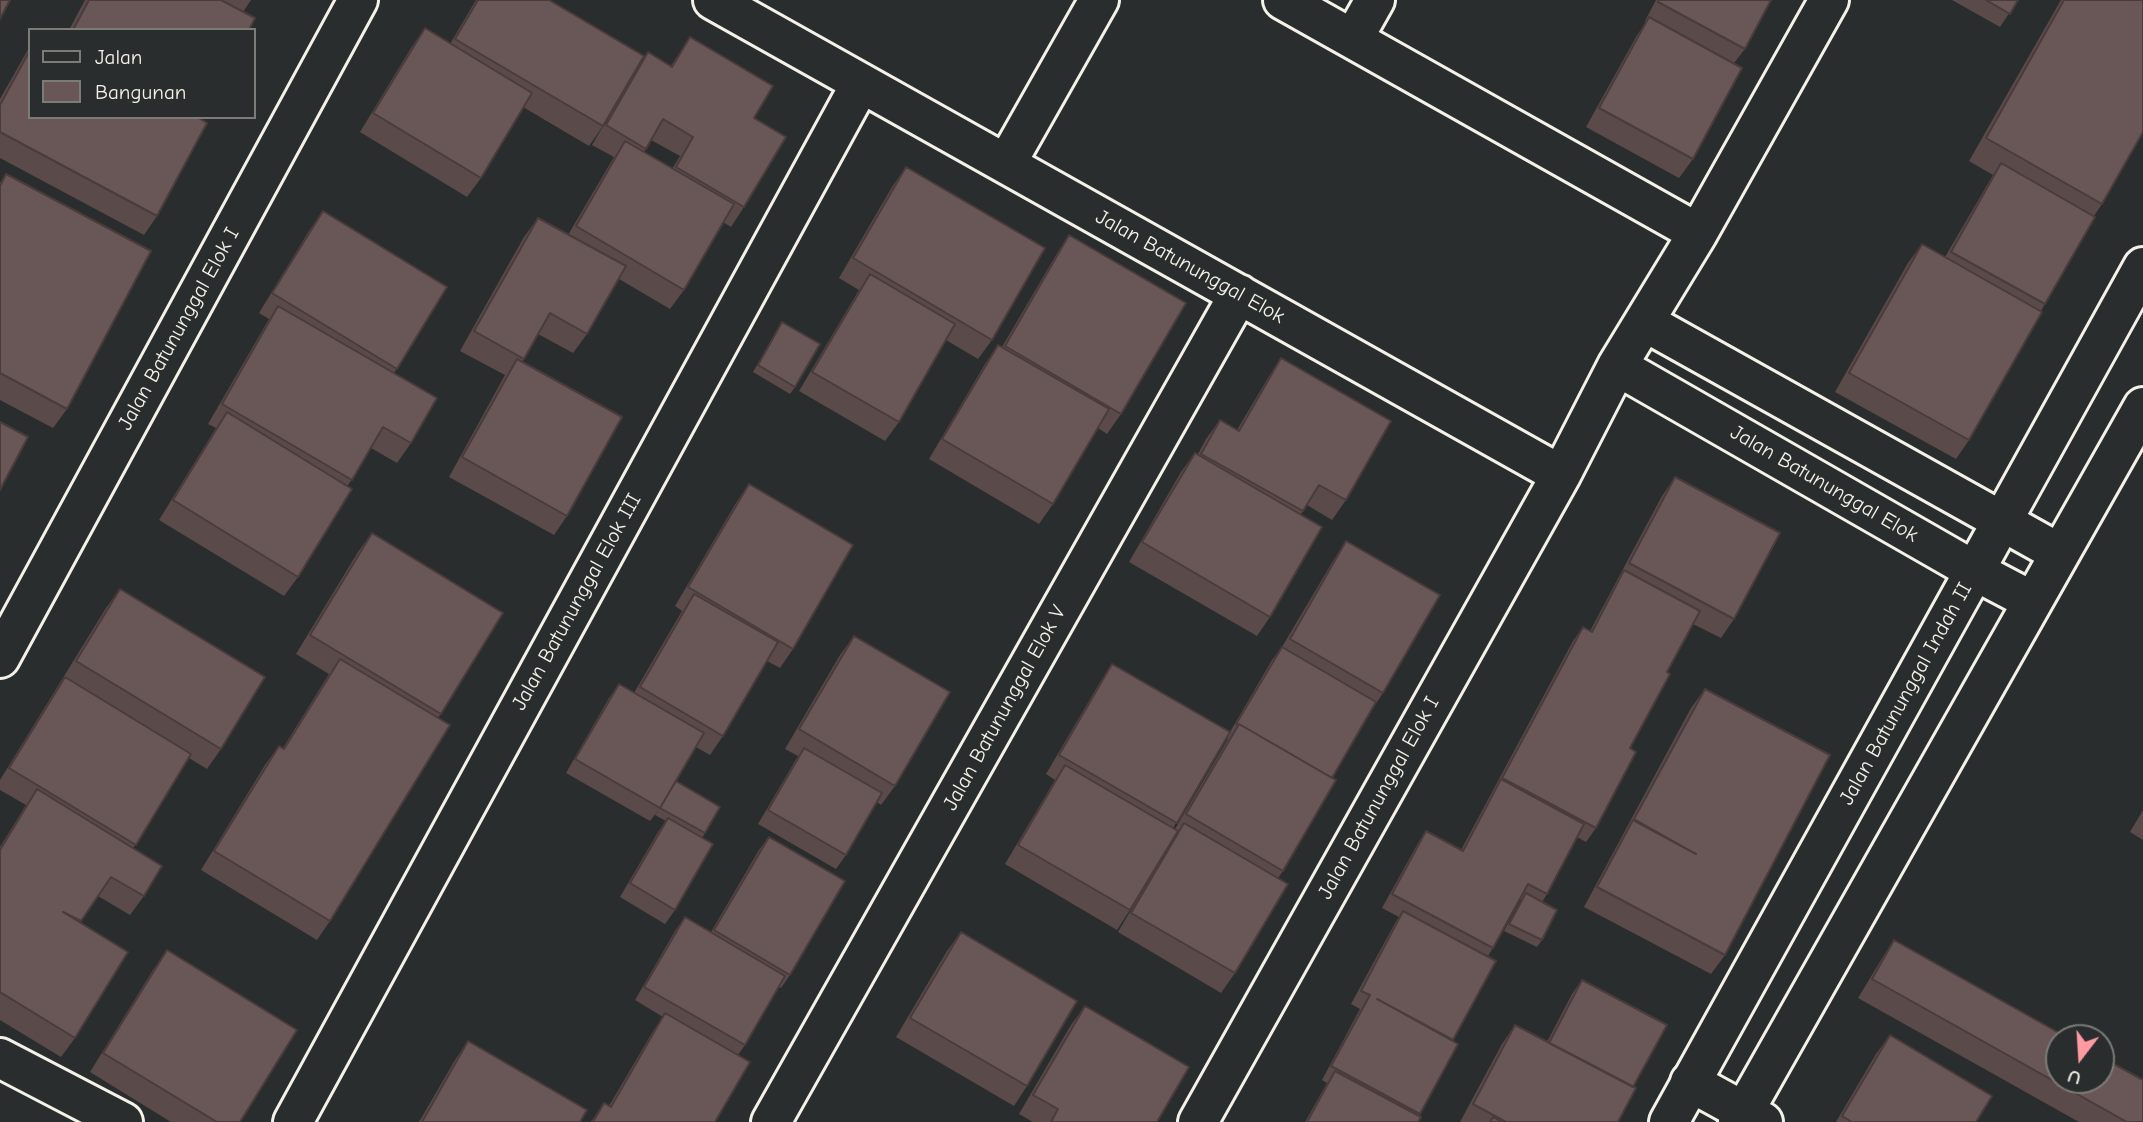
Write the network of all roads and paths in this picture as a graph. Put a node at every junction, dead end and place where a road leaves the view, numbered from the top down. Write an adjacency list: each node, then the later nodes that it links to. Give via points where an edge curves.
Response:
1 (358, 0): 21 (street, Jalan Batununggal Elok I)
2 (713, 0): 8 (street, Jalan Batununggal Elok)
3 (1099, 0): 9 (street)
4 (1283, 0): 7 (street)
5 (1375, 0): 7 (street)
6 (1829, 0): 10 (street)
7 (1353, 40): 10 (street)
8 (861, 83): 9 (street, Jalan Batununggal Elok); 26 (street, Jalan Batununggal Elok III)
9 (1006, 164): 12 (street, Jalan Batununggal Elok)
10 (1698, 233): 13 (street)
11 (2143, 267): 17 (street, Jalan Batununggal Indah II)
12 (1239, 294): 16 (street, Jalan Batununggal Elok); 27 (street, Jalan Batununggal Elok V)
13 (1645, 322): 14 (street); 17 (street)
14 (1617, 366): 16 (street); 19 (street, Jalan Batununggal Elok)
15 (2143, 407): 18 (street)
16 (1561, 475): 28 (street, Jalan Batununggal Elok I)
17 (2002, 522): 18 (street); 19 (street, Jalan Batununggal Indah II)
18 (2059, 553): 20 (street)
19 (1975, 571): 20 (street, Jalan Batununggal Elok); 23 (street, Jalan Batununggal Indah II)
20 (2032, 601): 24 (street)
21 (0, 659)
22 (0, 1058): 25 (street)
23 (1690, 1082): 24 (street); 29 (street, Jalan Batununggal Indah II)
24 (1748, 1118)
25 (123, 1122)
26 (293, 1122)
27 (771, 1122)
28 (1198, 1122)
29 (1669, 1122)

